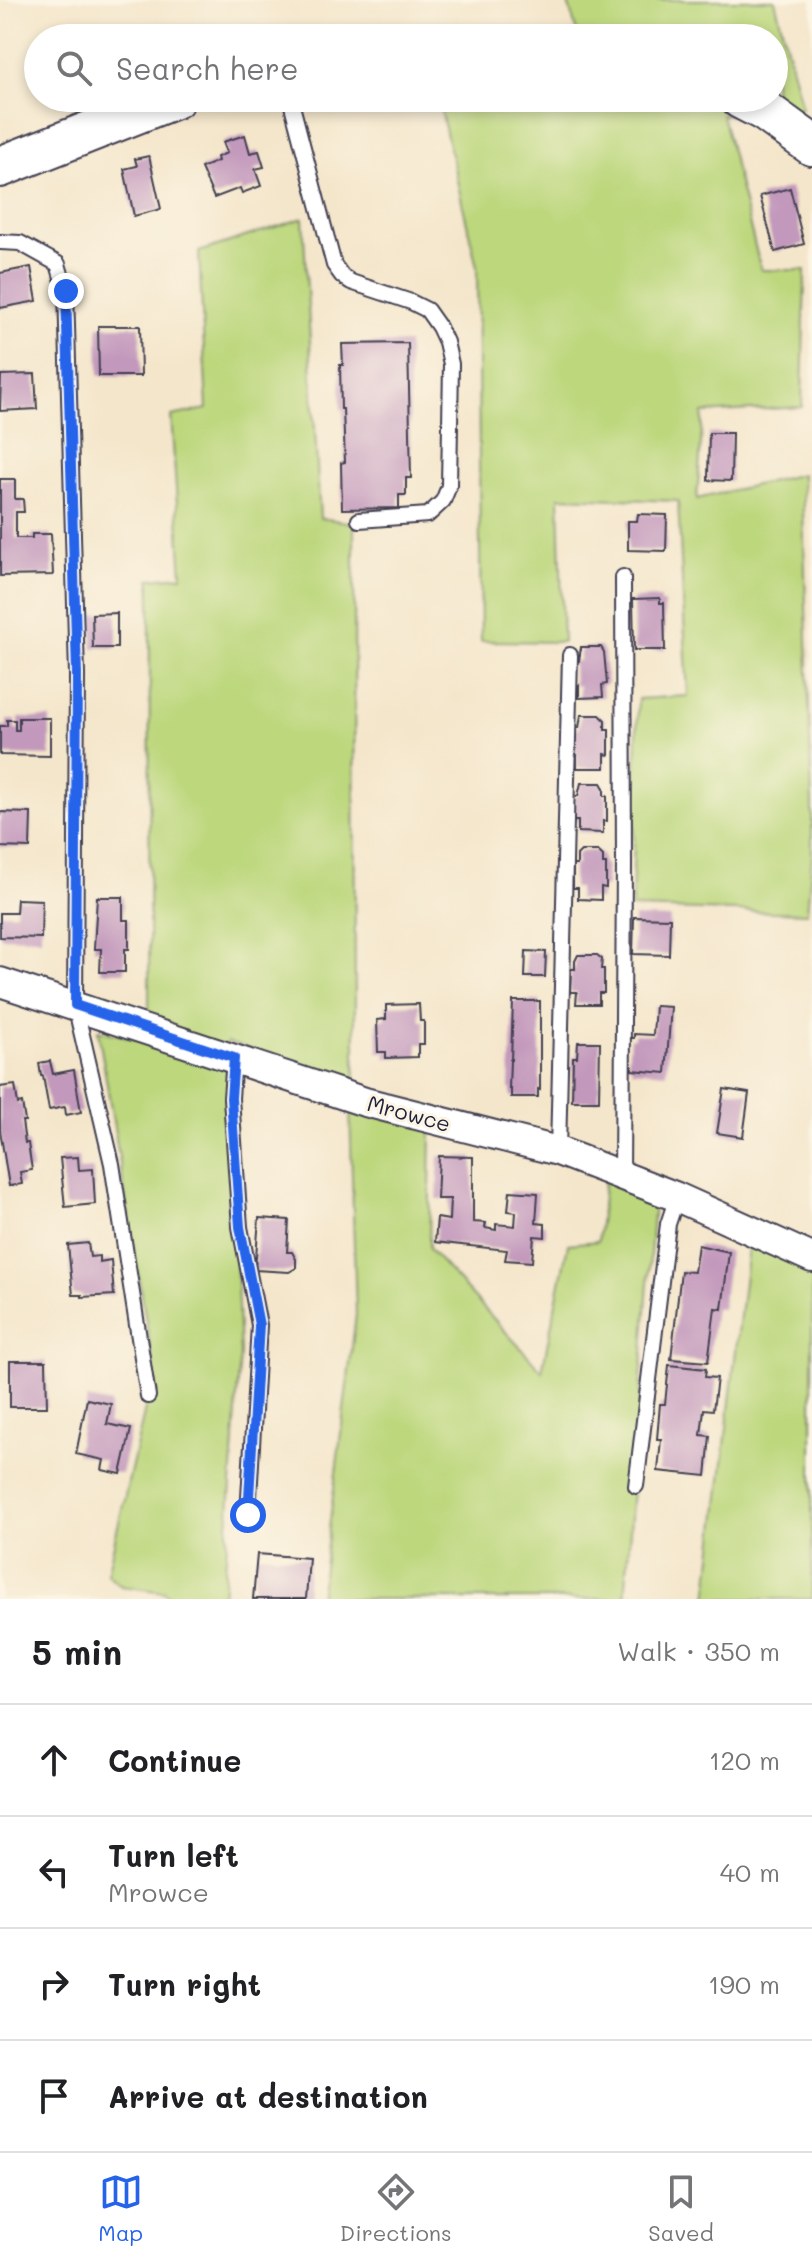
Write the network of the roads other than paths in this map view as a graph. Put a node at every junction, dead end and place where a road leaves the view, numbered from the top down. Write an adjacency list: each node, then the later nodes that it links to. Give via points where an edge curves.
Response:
1 (139, 112): 5 (street)
2 (294, 112): 7 (lane, via 334,265 351,282 427,310 446,342 451,364 449,486 443,501 428,515)
3 (766, 112): 4 (street)
4 (812, 145)
5 (0, 167)
6 (0, 242): 11 (lane, via 20,243 58,264 66,291 77,675)
7 (359, 520)
8 (623, 577): 14 (lane)
9 (570, 655): 13 (lane)
10 (0, 982): 11 (street, Mrowce)
11 (75, 1005): 12 (street, Mrowce); 17 (lane, via 112,1164)
12 (234, 1058): 13 (street, Mrowce, via 365,1102); 19 (lane, via 231,1098 240,1227 259,1325)
13 (558, 1151): 14 (street, Mrowce)
14 (622, 1177): 15 (street, Mrowce)
15 (677, 1197): 16 (street, Mrowce); 18 (lane, via 668,1224)
16 (812, 1258)
17 (148, 1396)
18 (636, 1486)
19 (248, 1515)

